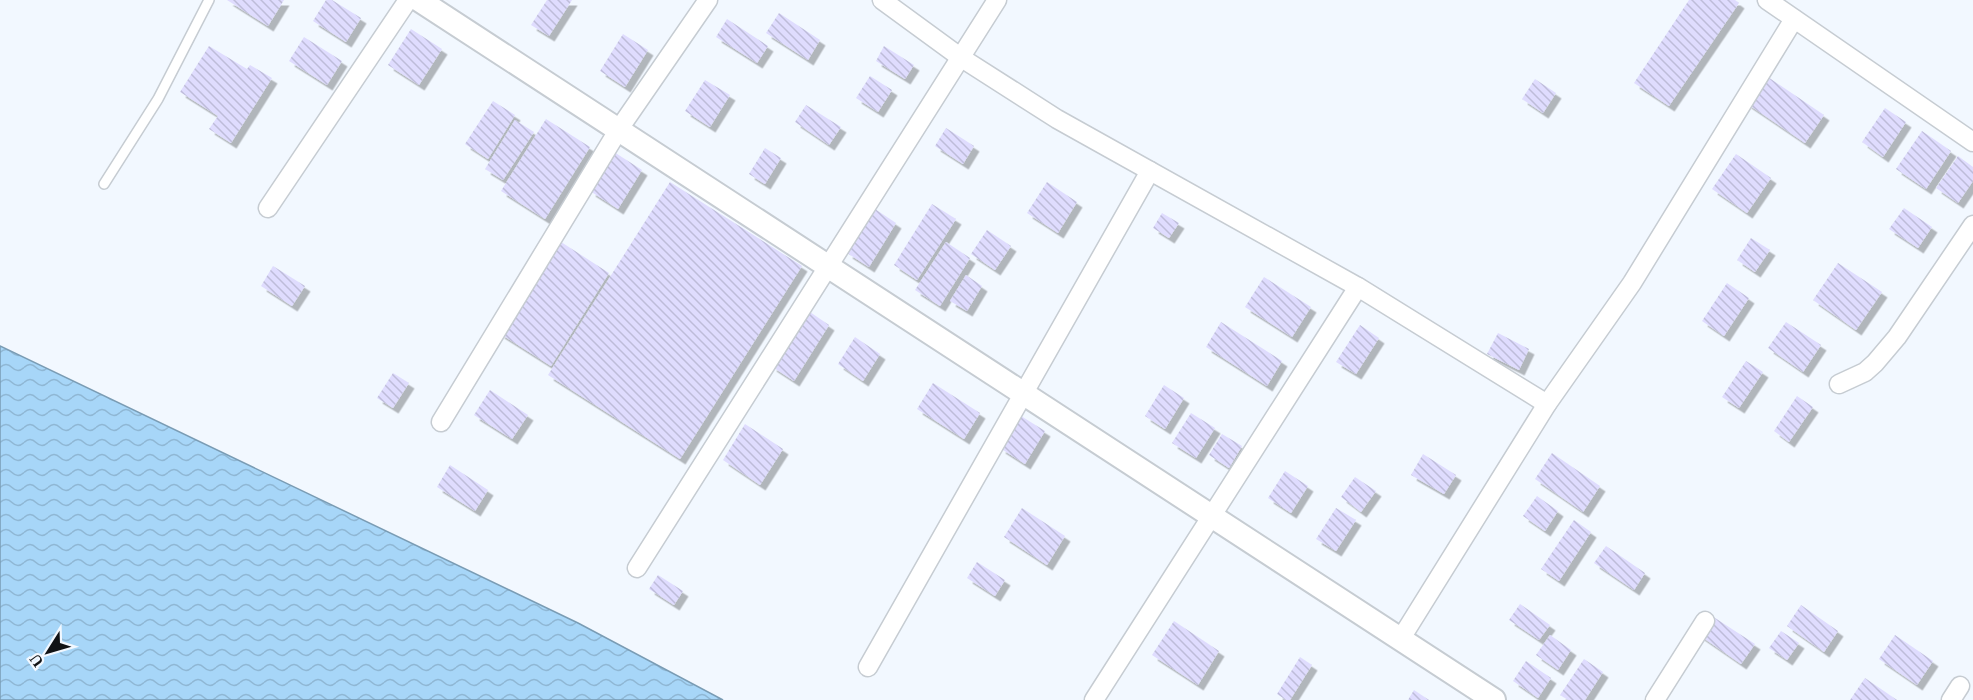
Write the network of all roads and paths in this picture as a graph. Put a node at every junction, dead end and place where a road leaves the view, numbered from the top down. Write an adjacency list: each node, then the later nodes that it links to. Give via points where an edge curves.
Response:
1 (209, 0): 13 (lane, via 158,99)
2 (408, 0): 14 (street)
3 (418, 0): 10 (street)
4 (708, 0): 10 (street)
5 (882, 0): 9 (street)
6 (997, 0): 9 (street)
7 (1767, 0): 8 (street)
8 (1794, 18): 11 (street); 20 (street, via 1632,283)
9 (960, 57): 12 (street, via 1057,119); 16 (street)
10 (619, 129): 16 (street); 21 (street)
11 (1973, 142)
12 (1150, 171): 17 (street); 19 (street)
13 (104, 184)
14 (268, 208)
15 (1973, 225): 18 (street, via 1875,363)
16 (830, 266): 19 (street); 23 (street)
17 (1358, 288): 20 (street); 22 (street)
18 (1839, 384)
19 (1025, 393): 22 (street); 26 (street)
20 (1547, 404): 25 (street)
21 (441, 423)
22 (1211, 515): 25 (street); 27 (street)
23 (637, 568)
24 (1705, 621): 29 (street)
25 (1400, 640): 28 (street)
26 (868, 667)
27 (1094, 700)
28 (1494, 700)
29 (1655, 700)

